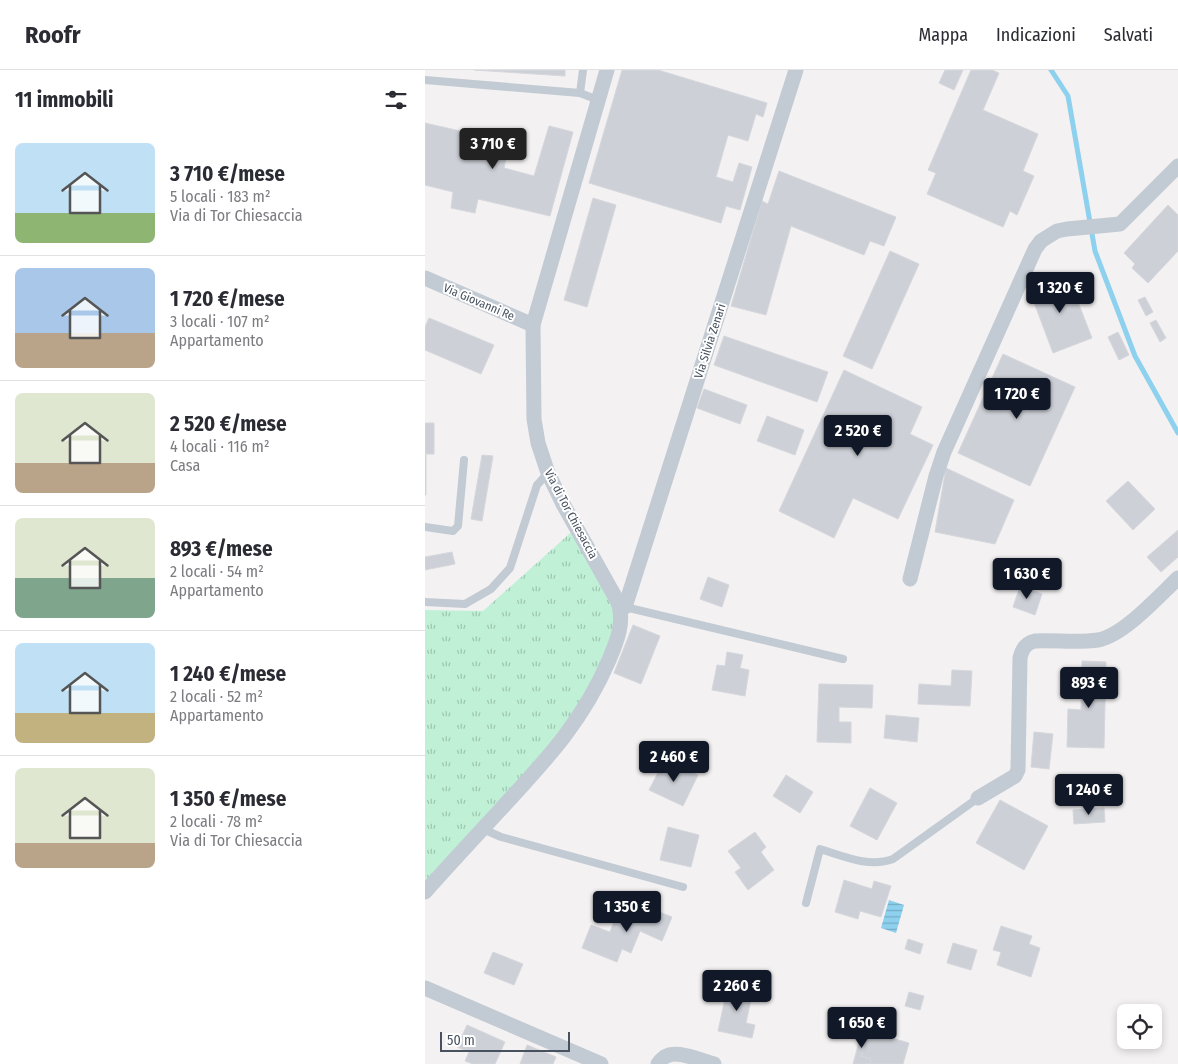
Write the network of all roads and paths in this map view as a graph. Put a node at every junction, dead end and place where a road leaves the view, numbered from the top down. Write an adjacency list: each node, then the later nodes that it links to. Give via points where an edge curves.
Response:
1 (583, 70): 5 (lane)
2 (607, 70): 6 (street, Via di Tor Chiesaccia)
3 (796, 70): 16 (street, Via Silvia Zenari)
4 (425, 80): 5 (lane)
5 (580, 93): 6 (lane)
6 (598, 100): 9 (street, Via di Tor Chiesaccia)
7 (1178, 166): 14 (street, via 1125,220 1114,225 1067,229 1041,241 1030,258 939,464)
8 (425, 278): 9 (street, Via Giovanni Re)
9 (533, 325): 11 (street, Via di Tor Chiesaccia, via 534,419)
10 (464, 460): 12 (lane, via 458,526 453,531)
11 (548, 472): 15 (lane, via 537,485 510,568 491,589 465,604); 16 (street, Via di Tor Chiesaccia)
12 (425, 526)
13 (1178, 578): 18 (street, via 1110,637 1035,641 1025,645 1020,658 1018,770 1015,776)
14 (910, 579)
15 (425, 602)
16 (623, 608): 17 (lane); 19 (street, via 616,643 583,711 542,765)
17 (843, 659)
18 (978, 798): 22 (lane, via 887,861 864,862 819,849)
19 (483, 829): 20 (lane, via 501,837); 21 (street)
20 (683, 887)
21 (425, 892)
22 (806, 903)
23 (425, 988): 24 (street)
24 (601, 1064)
25 (658, 1064): 26 (street, via 672,1054)
26 (714, 1064)

